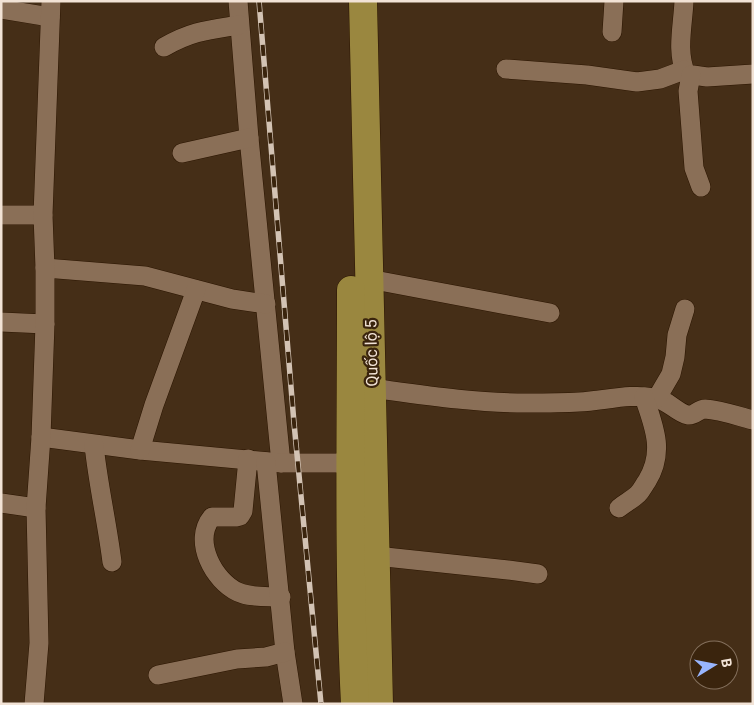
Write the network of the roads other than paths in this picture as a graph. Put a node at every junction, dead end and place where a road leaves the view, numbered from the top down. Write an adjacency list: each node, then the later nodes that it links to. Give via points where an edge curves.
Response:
1 (238, 1): 8 (street)
2 (347, 1): 34 (highway, Quốc lộ 5)
3 (363, 1): 20 (highway, Quốc lộ 5)
4 (614, 1): 9 (street)
5 (684, 1): 12 (street, via 680,53)
6 (1, 9): 7 (street)
7 (50, 9): 18 (street)
8 (239, 25): 10 (street, via 199,31); 14 (street)
9 (612, 32)
10 (164, 47)
11 (506, 69): 12 (street, via 637,82)
12 (688, 73): 13 (street, via 707,77); 16 (street, via 694,168)
13 (753, 74)
14 (250, 138): 15 (street); 22 (street)
15 (182, 152)
16 (701, 187)
17 (1, 215): 18 (street)
18 (43, 215): 19 (street)
19 (45, 268): 21 (street, via 145,276); 26 (street)
20 (369, 280): 24 (street); 27 (highway, Quốc lộ 5)
21 (196, 290): 22 (street); 32 (street)
22 (266, 304): 33 (street)
23 (685, 309): 28 (street, via 671,374)
24 (550, 313)
25 (1, 322): 26 (street)
26 (45, 324): 30 (street)
27 (371, 388): 28 (street, via 482,402); 38 (highway, Quốc lộ 5)
28 (651, 398): 29 (street, via 664,400 687,415 699,409 718,410); 37 (street, via 658,456 639,493)
29 (753, 420)
30 (41, 438): 31 (street); 36 (street)
31 (94, 445): 32 (street); 39 (street)
32 (140, 450): 33 (street)
33 (265, 461): 34 (street); 41 (street); 41 (street, via 240,516 212,517 204,540 206,553 223,583 240,593)
34 (351, 463): 46 (highway, Quốc lộ 5)
35 (1, 503): 36 (street)
36 (36, 508): 44 (street, via 39,633)
37 (619, 508)
38 (376, 556): 40 (street); 47 (highway, Quốc lộ 5)
39 (112, 562)
40 (538, 574)
41 (281, 597): 42 (street)
42 (286, 652): 43 (street); 45 (street)
43 (158, 675)
44 (34, 704)
45 (293, 704)
46 (355, 704)
47 (379, 704)

